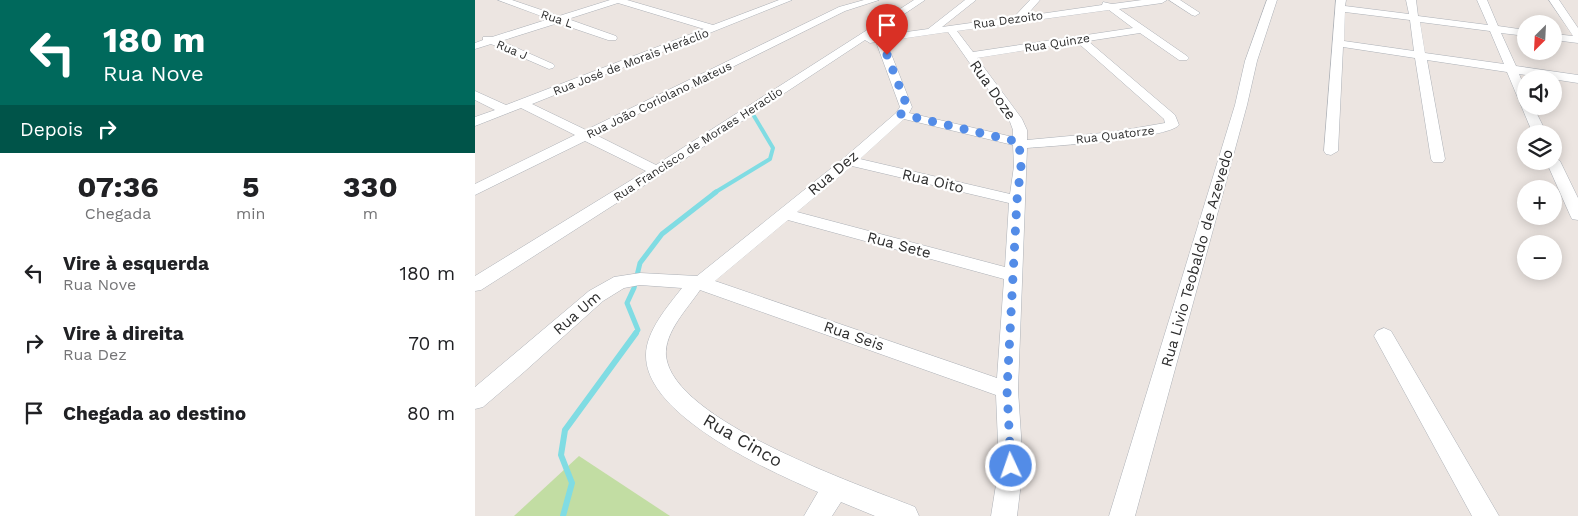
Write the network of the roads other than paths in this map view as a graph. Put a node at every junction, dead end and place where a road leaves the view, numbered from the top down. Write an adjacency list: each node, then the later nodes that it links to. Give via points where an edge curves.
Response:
1 (503, 0): 22 (street, Rua L)
2 (618, 0): 22 (street); 25 (street)
3 (787, 0): 25 (street, Rua José de Morais Heráclio)
4 (920, 0): 18 (street, Rua Francisco de Moraes Heraclio)
5 (971, 0): 27 (street)
6 (1035, 0): 20 (street)
7 (1123, 0): 15 (street, Rua Dezoito)
8 (1162, 0): 15 (street, Rua Dezoito)
9 (1174, 0): 19 (street)
10 (1272, 0): 73 (street, Rua Livio Teobaldo de Azevedo, via 1251,61)
11 (1411, 0): 21 (street)
12 (1482, 0): 24 (street)
13 (1554, 0): 30 (street)
14 (882, 2): 16 (street, Rua João Coriolano Mateus); 18 (street)
15 (1106, 3): 20 (street, Rua Dezoito); 26 (street)
16 (844, 4): 52 (street, Rua João Coriolano Mateus)
17 (1341, 4): 21 (street); 38 (street)
18 (908, 8): 37 (street, Rua Francisco de Moraes Heraclio)
19 (1195, 13)
20 (1020, 16): 23 (street, Rua Dezoito)
21 (1413, 18): 24 (street); 40 (street)
22 (558, 19): 31 (street, Rua L); 36 (street)
23 (949, 28): 27 (street, Rua Dezoito); 41 (street, Rua Doze)
24 (1493, 28): 28 (street); 44 (street)
25 (714, 29): 48 (street, Rua José de Morais Heráclio)
26 (1143, 29): 34 (street, Rua Quinze); 42 (street)
27 (932, 31): 32 (street, Rua Dezoito)
28 (1517, 32)
29 (475, 35): 36 (street, Rua J)
30 (1578, 36)
31 (612, 38)
32 (881, 38): 37 (street, Rua Dezoito); 50 (street, via 907,106)
33 (1563, 38): 35 (street)
34 (1081, 40): 41 (street, Rua Quinze); 53 (street, Rua Quatorze, via 1169,118 1172,125 1113,136)
35 (1578, 40)
36 (491, 41): 39 (street); 43 (street, Rua J)
37 (855, 42): 58 (street, Rua Francisco de Moraes Heraclio)
38 (1337, 43): 40 (street); 54 (street)
39 (475, 46)
40 (1419, 55): 44 (street); 55 (street)
41 (970, 56): 53 (street, Rua Doze, via 1015,119 1020,130)
42 (1183, 58)
43 (549, 66)
44 (1509, 68): 45 (street); 46 (street)
45 (1578, 79)
46 (1517, 84)
47 (475, 95): 49 (street)
48 (523, 104): 49 (street, Rua José de Morais Heráclio); 52 (street)
49 (506, 110): 51 (street, Rua José de Morais Heráclio)
50 (901, 114): 53 (street); 56 (street, Rua Dez)
51 (475, 122)
52 (586, 136): 58 (street); 59 (street, Rua João Coriolano Mateus)
53 (1019, 143): 60 (street, Rua Doze, via 1021,166)
54 (1331, 151)
55 (1437, 159)
56 (849, 161): 60 (street, Rua Oito); 61 (street, Rua Dez)
57 (1557, 170): 62 (street)
58 (657, 171): 65 (street, Rua Francisco de Moraes Heraclio)
59 (475, 190)
60 (1017, 200): 63 (street, Rua Doze)
61 (785, 214): 63 (street, Rua Sete); 64 (street, Rua Dez)
62 (1578, 215)
63 (1013, 275): 67 (street, Rua Doze)
64 (698, 283): 67 (street, Rua Seis); 68 (street, Rua Um, via 635,279 611,286); 69 (street, Rua Cinco, via 664,330 657,348 655,357 664,383 697,414 726,435 762,456)
65 (475, 285)
66 (1384, 336): 74 (street)
67 (1007, 390): 72 (street, Rua Doze, via 1011,466)
68 (475, 400)
69 (836, 488): 70 (street); 71 (street, Rua Cinco)
70 (817, 516)
71 (906, 516)
72 (1004, 516)
73 (1122, 516)
74 (1486, 516)

